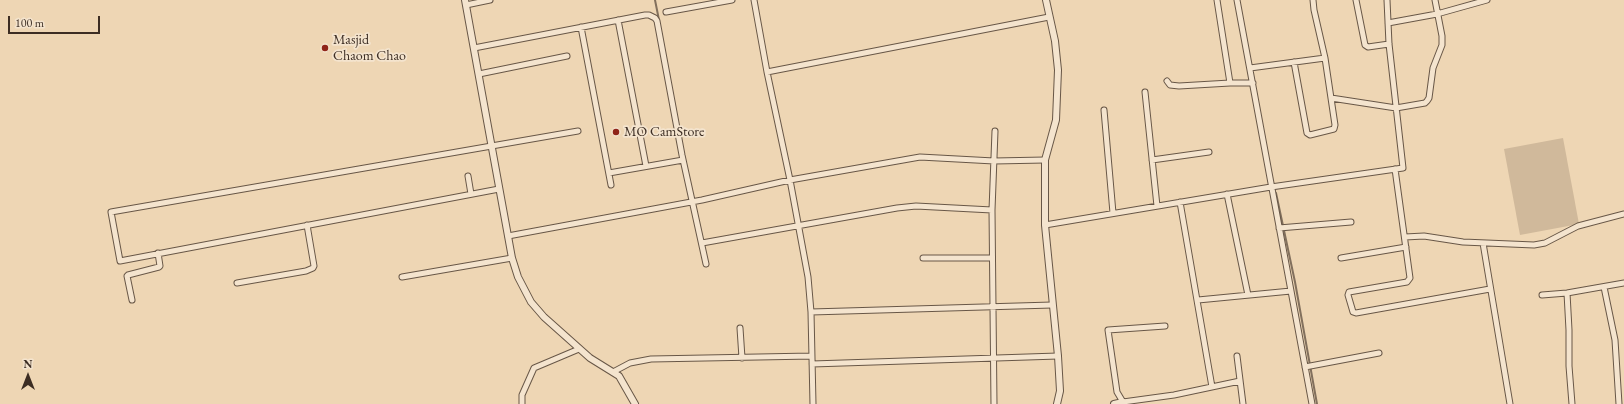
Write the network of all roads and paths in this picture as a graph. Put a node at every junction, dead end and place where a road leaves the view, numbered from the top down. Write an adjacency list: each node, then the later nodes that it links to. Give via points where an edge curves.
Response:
1 (490, 0): 12 (street)
2 (732, 0): 13 (street)
3 (754, 0): 25 (street)
4 (1046, 0): 15 (street)
5 (1217, 0): 28 (street)
6 (1236, 0): 24 (street)
7 (1313, 0): 22 (street)
8 (1356, 0): 19 (street, via 1365,46)
9 (1387, 0): 17 (street)
10 (1435, 0): 14 (street)
11 (1487, 0): 14 (street)
12 (466, 2): 20 (street)
13 (666, 12)
14 (1437, 14): 17 (street); 32 (street, via 1442,45 1433,68 1430,98 1425,103)
15 (1049, 17): 25 (street); 39 (street, via 1058,70 1056,120)
16 (618, 20): 18 (street); 38 (street, via 645,15 653,16 657,21); 42 (street)
17 (1388, 23): 19 (street)
18 (581, 27): 20 (street); 44 (street)
19 (1389, 44): 32 (street)
20 (474, 48): 26 (street)
21 (567, 56): 26 (street)
22 (1325, 58): 23 (street); 31 (street)
23 (1294, 62): 24 (street); 31 (street, via 1310,135 1334,129)
24 (1250, 68): 29 (street)
25 (767, 72): 46 (street)
26 (479, 74): 36 (street)
27 (1167, 81): 28 (street, via 1170,85 1179,86)
28 (1230, 83): 29 (street)
29 (1253, 83): 48 (street)
30 (1145, 92): 40 (street)
31 (1331, 98): 32 (street)
32 (1396, 108): 43 (street, via 1403,168)
33 (1104, 110): 56 (street)
34 (578, 131): 36 (street)
35 (995, 131): 41 (street)
36 (491, 145): 49 (street); 68 (street, via 111,212 120,261)
37 (1209, 152): 40 (street)
38 (683, 160): 42 (street); 52 (street)
39 (1045, 160): 41 (street); 60 (street)
40 (1152, 160): 54 (street)
41 (994, 161): 46 (street, via 920,157); 55 (street)
42 (646, 166): 44 (street)
43 (1395, 169): 48 (street); 64 (street)
44 (609, 173): 47 (street)
45 (468, 176): 50 (street)
46 (790, 180): 52 (street); 61 (street)
47 (611, 185)
48 (1271, 187): 51 (street); 62 (street)
49 (499, 189): 50 (street); 63 (street)
50 (471, 194): 59 (street)
51 (1227, 194): 53 (street); 81 (street)
52 (693, 202): 63 (street); 65 (street)
53 (1180, 202): 54 (street); 84 (street)
54 (1157, 206): 56 (street)
55 (992, 210): 61 (street, via 916,206); 71 (street)
56 (1112, 212): 60 (street)
57 (1624, 214): 66 (street, via 1578,226 1539,244)
58 (1351, 222): 62 (street)
59 (307, 225): 68 (street); 75 (street, via 314,266 312,268)
60 (1045, 225): 85 (street)
61 (799, 226): 65 (street); 87 (street)
62 (1282, 228): 79 (street)
63 (508, 236): 69 (street)
64 (1405, 237): 66 (street, via 1424,236); 67 (street)
65 (702, 243): 73 (street)
66 (1483, 243): 78 (street)
67 (1406, 247): 72 (street); 78 (street, via 1409,281 1349,292 1352,312)
68 (158, 253): 83 (street, via 159,267 128,274)
69 (512, 258): 74 (street); 90 (street, via 518,277 531,302)
70 (923, 258): 71 (street)
71 (992, 258): 86 (street)
72 (1341, 258)
73 (706, 264)
74 (402, 278)
75 (237, 283)
76 (1624, 283): 77 (street)
77 (1604, 287): 80 (street); 113 (street, via 1615,340)
78 (1490, 289): 111 (street)
79 (1291, 291): 81 (street); 98 (street)
80 (1567, 293): 82 (street); 112 (street)
81 (1248, 295): 84 (street)
82 (1542, 295)
83 (132, 300)
84 (1198, 300): 101 (street)
85 (1052, 305): 86 (street); 93 (street)
86 (993, 306): 87 (street); 96 (street)
87 (811, 312): 92 (street)
88 (1165, 326): 102 (street, via 1108,330 1117,392)
89 (740, 328): 95 (street)
90 (579, 348): 99 (street, via 590,358); 103 (street, via 534,368 522,396)
91 (1379, 353): 98 (street)
92 (812, 356): 95 (street); 97 (street)
93 (1058, 356): 96 (street); 107 (street, via 1060,391)
94 (1237, 356): 100 (street)
95 (742, 358): 99 (street, via 652,359 630,363)
96 (993, 358): 97 (street); 106 (street)
97 (812, 364): 105 (street)
98 (1306, 366): 110 (street)
99 (614, 372): 104 (street, via 624,383)
100 (1240, 381): 101 (street); 109 (street)
101 (1212, 387): 102 (street)
102 (1123, 403): 108 (street)
103 (522, 404)
104 (635, 404)
105 (813, 404)
106 (994, 404)
107 (1057, 404)
108 (1114, 404)
109 (1243, 404)
110 (1312, 404)
111 (1510, 404)
112 (1572, 404)
113 (1619, 404)

